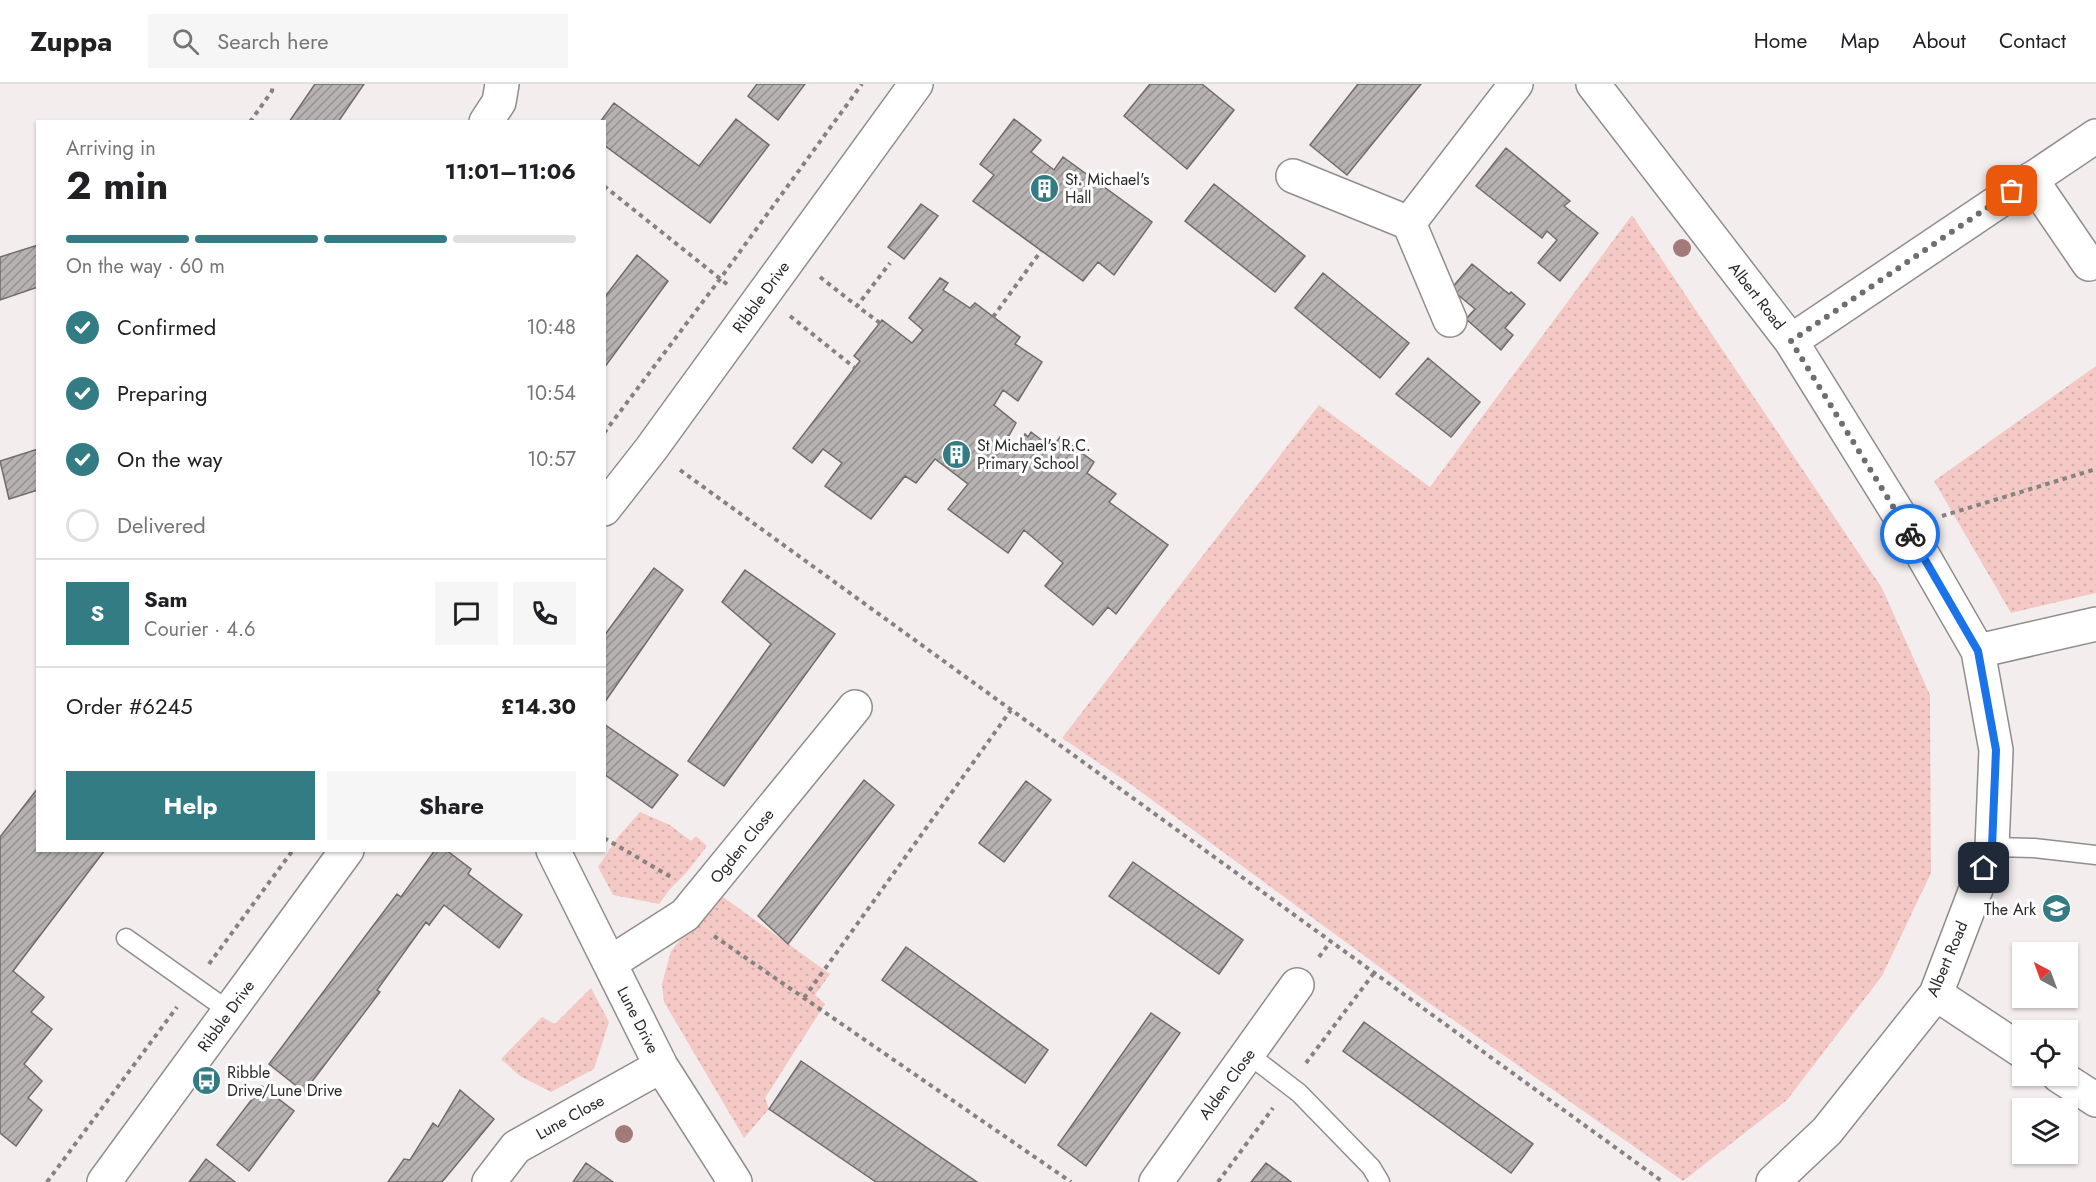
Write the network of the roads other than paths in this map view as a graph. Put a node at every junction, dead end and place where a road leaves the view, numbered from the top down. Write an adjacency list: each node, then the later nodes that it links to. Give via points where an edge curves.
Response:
1 (502, 84): 5 (street, via 499,102)
2 (916, 84): 13 (street, Ribble Drive)
3 (1516, 84): 9 (street)
4 (1593, 84): 12 (street, Albert Road)
5 (487, 120)
6 (2096, 136): 8 (street)
7 (1293, 176): 9 (street)
8 (2031, 179): 10 (street); 12 (street)
9 (1409, 223): 11 (street)
10 (2089, 264)
11 (1450, 320)
12 (1791, 341): 15 (street, Albert Road)
13 (606, 506)
14 (2096, 624): 15 (street)
15 (1978, 651): 17 (street, Albert Road, via 1996,750)
16 (855, 707): 22 (street, Ogden Close, via 685,915)
17 (1992, 847): 20 (lane); 24 (street, Albert Road)
18 (346, 852): 25 (street, Ribble Drive)
19 (554, 852): 22 (street, Lune Drive)
20 (2096, 855)
21 (126, 938): 25 (lane)
22 (610, 963): 28 (street, Lune Drive)
23 (1298, 985): 27 (street, Alden Close)
24 (1936, 994): 26 (street); 36 (street, Albert Road, via 1827,1131)
25 (229, 1011): 31 (street, Ribble Drive)
26 (2012, 1044)
27 (1248, 1054): 34 (street, Alden Close); 35 (lane, via 1299,1093 1371,1167)
28 (661, 1066): 32 (street, Lune Close, via 516,1147); 33 (street, Lune Drive)
29 (2074, 1086): 30 (street)
30 (2096, 1100)
31 (104, 1182)
32 (489, 1182)
33 (735, 1182)
34 (1156, 1182)
35 (1380, 1182)
36 (1773, 1182)

